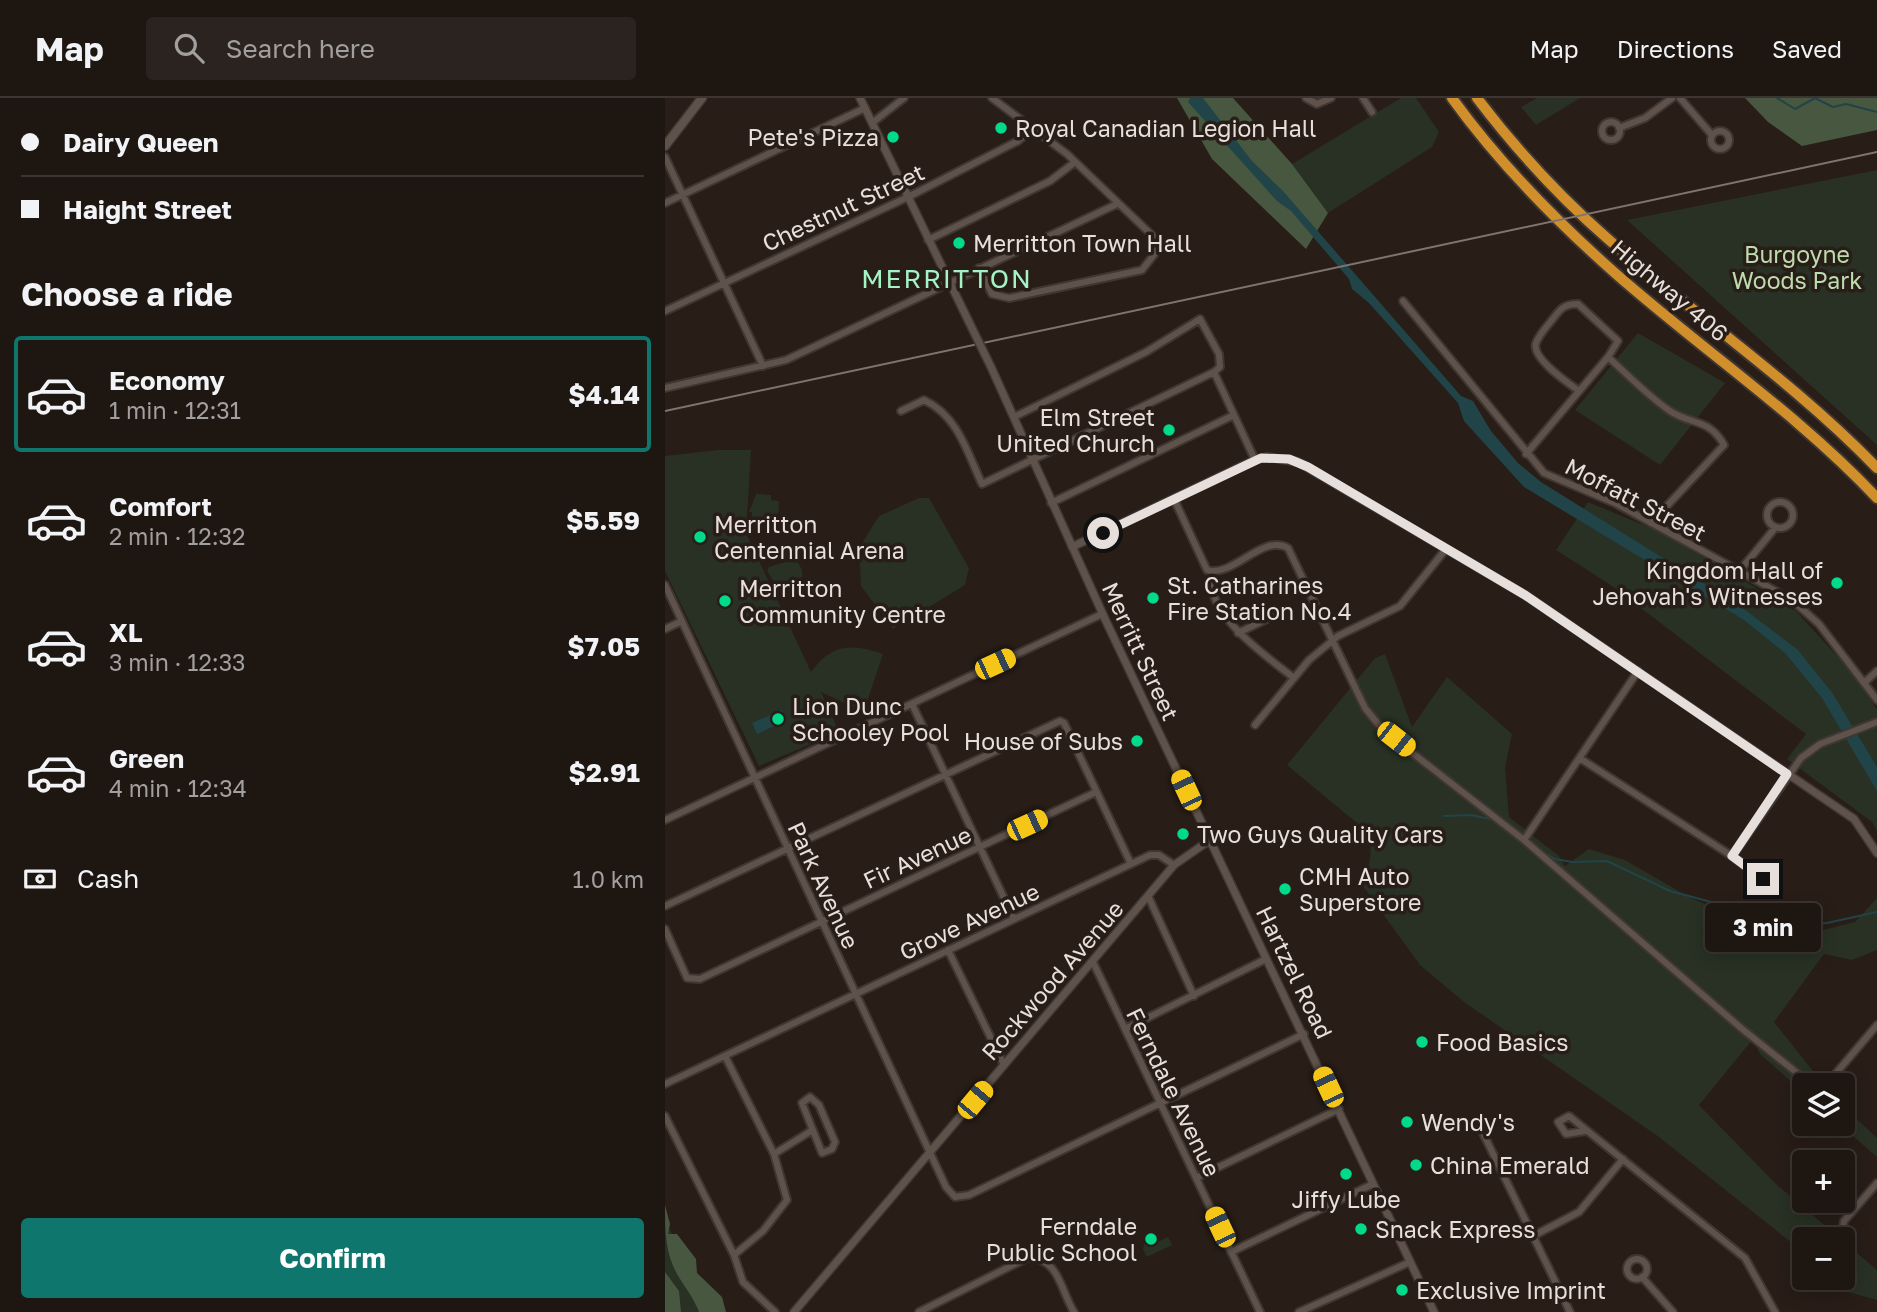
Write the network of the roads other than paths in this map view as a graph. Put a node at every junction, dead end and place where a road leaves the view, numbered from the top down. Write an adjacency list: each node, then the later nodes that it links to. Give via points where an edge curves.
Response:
1 (702, 98): 18 (main road)
2 (860, 98): 12 (street, Merritt Street)
3 (904, 98): 14 (street)
4 (992, 98): 15 (street)
5 (1306, 98): 6 (street, via 1317,104)
6 (1331, 98)
7 (1363, 98): 13 (street)
8 (1452, 98): 43 (highway, Highway 406, via 1515,176 1569,231 1787,413)
9 (1477, 98): 42 (highway, Highway 406, via 1606,237 1818,410)
10 (1672, 98): 16 (street, via 1645,118)
11 (1680, 98): 17 (street)
12 (865, 108): 14 (street, Merritt Street); 21 (street)
13 (1372, 112)
14 (872, 123): 22 (street, Merritt Street)
15 (1032, 128): 20 (street); 22 (street, Chestnut Street, via 1018,141)
16 (1619, 128)
17 (1712, 135)
18 (665, 146)
19 (665, 157): 21 (street)
20 (1075, 163): 24 (street); 25 (street, via 1050,181)
21 (683, 195): 23 (street); 28 (street)
22 (908, 197): 25 (street, Merritt Street); 28 (street, Chestnut Street)
23 (665, 203)
24 (1117, 204): 26 (street); 26 (street, via 1157,240 1156,252 1142,270 1009,298 992,294)
25 (928, 240): 27 (street, Merritt Street)
26 (979, 268): 27 (street)
27 (949, 282): 32 (street, via 786,360); 38 (street, Merritt Street, bridge)
28 (724, 283): 30 (street, Chestnut Street); 32 (street)
29 (1403, 301): 39 (street, Moffatt Street)
30 (665, 311)
31 (1608, 357): 35 (street); 35 (street, via 1618,341 1578,304 1562,307 1537,341 1536,350); 46 (street, via 1668,410 1699,420 1724,444)
32 (763, 366): 34 (street)
33 (1214, 372): 37 (street); 38 (street, via 1221,359 1200,319 1146,352); 40 (street)
34 (665, 388)
35 (1579, 391): 39 (street)
36 (901, 411): 40 (street, via 924,400 938,406 952,419 982,484)
37 (1234, 415): 41 (street); 45 (street)
38 (1014, 417): 40 (street, Merritt Street)
39 (1526, 454): 46 (street, Moffatt Street, via 1544,473)
40 (1032, 460): 45 (street, Merritt Street)
41 (1255, 460): 44 (street); 49 (street, via 1276,457 1298,462)
42 (1877, 468)
43 (1877, 498)
44 (1174, 499): 48 (street); 50 (street, via 1201,562)
45 (1051, 503): 48 (street, Merritt Street)
46 (1651, 523): 51 (street, Moffatt Street)
47 (1775, 528): 47 (street, via 1768,522 1768,509 1784,502 1793,511 1793,520 1784,528); 51 (street)
48 (1072, 547): 53 (street, Merritt Street)
49 (1446, 549): 58 (street, via 1400,606); 59 (street, via 1525,595)
50 (1211, 572): 57 (street, via 1211,587); 58 (street, via 1273,545 1284,545)
51 (1738, 573): 62 (street, Moffatt Street, via 1803,608)
52 (665, 586): 55 (street, Park Avenue)
53 (1102, 614): 64 (street); 73 (street, Merritt Street)
54 (1273, 617): 57 (street)
55 (682, 621): 56 (street); 70 (street, Park Avenue)
56 (665, 629)
57 (1238, 633): 61 (street)
58 (1333, 640): 61 (street); 74 (street, via 1365,708 1383,730)
59 (1638, 671): 67 (street); 69 (street)
60 (1877, 671): 62 (street)
61 (1294, 678): 66 (street)
62 (1864, 684): 63 (street, Moffatt Street)
63 (1877, 701)
64 (912, 704): 68 (street); 70 (street)
65 (1877, 722): 69 (street, via 1812,749)
66 (1255, 725)
67 (1581, 759): 74 (street); 78 (street)
68 (946, 774): 71 (street, via 1060,721); 75 (street); 76 (street)
69 (1787, 774): 77 (street, via 1854,819); 78 (street)
70 (754, 777): 72 (street); 76 (street, Park Avenue)
71 (1096, 792): 75 (street, Fir Avenue); 79 (street)
72 (665, 820)
73 (1210, 840): 80 (street, Rockwood Avenue); 88 (street, Hartzel Road)
74 (1524, 840): 97 (street)
75 (981, 847): 84 (street); 85 (street, Fir Avenue)
76 (789, 849): 83 (street); 85 (street, Park Avenue)
77 (1877, 853)
78 (1732, 856): 81 (street)
79 (1131, 864): 80 (street, Grove Avenue, via 1159,855); 84 (street, Grove Avenue)
80 (1174, 865): 82 (street, Rockwood Avenue)
81 (1778, 891)
82 (1149, 898): 89 (street, Rockwood Avenue); 91 (street)
83 (665, 906)
84 (1014, 919): 87 (street, Grove Avenue)
85 (822, 922): 86 (street, Fir Avenue, via 700,979 687,978); 90 (street, Park Avenue)
86 (665, 929)
87 (948, 950): 90 (street, Grove Avenue); 96 (street)
88 (1266, 959): 91 (street); 94 (street, Hartzel Road)
89 (1093, 962): 93 (street, Ferndale Avenue); 96 (street, Rockwood Avenue)
90 (855, 993): 95 (street, Grove Avenue); 106 (street, Park Avenue)
91 (1194, 996): 93 (street)
92 (1877, 1025): 98 (street)
93 (1125, 1029): 100 (street, Ferndale Avenue)
94 (1304, 1034): 100 (street); 101 (street, Hartzel Road)
95 (725, 1056): 99 (street, Grove Avenue); 107 (street)
96 (1004, 1066): 106 (street, Rockwood Avenue)
97 (1797, 1073)
98 (1836, 1073)
99 (665, 1084)
100 (1160, 1102): 106 (street, Park Avenue, via 969,1195 955,1198); 109 (street, Ferndale Avenue)
101 (1339, 1109): 109 (street); 111 (street, Hartzel Road)
102 (665, 1115): 115 (street)
103 (811, 1131): 103 (street, via 822,1153 832,1149 835,1142 819,1105 810,1097 802,1103); 107 (street)
104 (1482, 1131): 113 (street)
105 (1585, 1131): 108 (street)
106 (931, 1153): 119 (street, Rockwood Avenue)
107 (774, 1154): 115 (street, via 787,1200 763,1231)
108 (1623, 1159): 113 (street, via 1579,1212); 127 (street, via 1745,1258)
109 (1196, 1178): 114 (street, Ferndale Avenue)
110 (1877, 1182): 112 (street)
111 (1373, 1184): 114 (street); 116 (street, Hartzel Road)
112 (1843, 1227)
113 (1534, 1236): 125 (street)
114 (1231, 1252): 122 (street, Ferndale Avenue)
115 (734, 1255): 118 (street, via 743,1282)
116 (1410, 1262): 123 (street); 124 (street, Hartzel Road)
117 (1642, 1278): 126 (street)
118 (775, 1312)
119 (794, 1312)
120 (919, 1312): 121 (street, via 1027,1258 1040,1258 1052,1266)
121 (1074, 1312)
122 (1260, 1312)
123 (1299, 1312)
124 (1434, 1312)
125 (1570, 1312)
126 (1673, 1312)
127 (1775, 1312)

